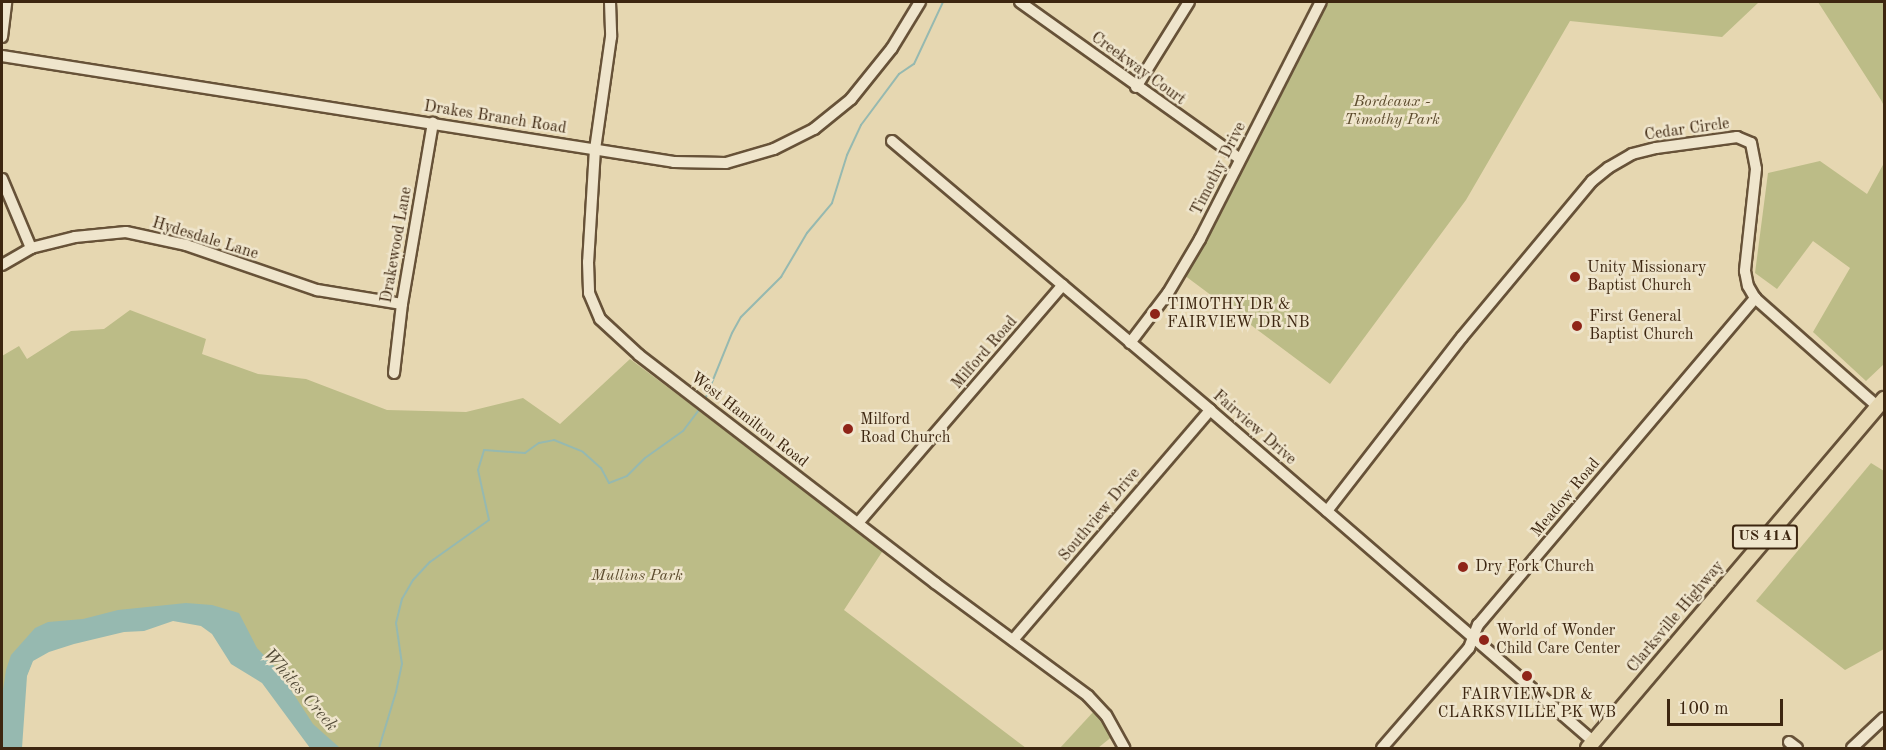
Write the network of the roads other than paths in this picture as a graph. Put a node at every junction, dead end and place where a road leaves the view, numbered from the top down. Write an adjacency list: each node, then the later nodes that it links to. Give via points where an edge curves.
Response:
1 (6, 2): 7 (street)
2 (610, 2): 12 (street, West Hamilton Road, via 611,37)
3 (920, 2): 12 (street, Drakes Branch Road, via 892,48 851,99 814,129 774,149 726,163 674,162)
4 (1020, 2): 9 (street, Creekway Court)
5 (1189, 2): 9 (street)
6 (1321, 2): 13 (street, Timothy Drive)
7 (2, 37)
8 (2, 56): 10 (street, Drakes Branch Road)
9 (1136, 87): 13 (street, Creekway Court)
10 (433, 123): 12 (street, Drakes Branch Road); 19 (street, Drakewood Lane)
11 (892, 141): 17 (street, Fairview Drive)
12 (595, 149): 25 (street, West Hamilton Road, via 588,262 592,303 600,319 617,337)
13 (1240, 159): 20 (street, Timothy Drive, via 1183,269)
14 (2, 179): 15 (street)
15 (31, 248): 16 (street, Hydesdale Lane); 19 (street, Hydesdale Lane, via 126,232 157,237 317,290)
16 (2, 265)
17 (1063, 285): 20 (street, Fairview Drive); 25 (street, Milford Road)
18 (1755, 298): 22 (street, Cedar Circle); 24 (street, Cedar Circle, via 1745,271 1756,169 1751,143 1737,137 1632,154 1592,181 1460,339); 26 (street, Meadow Road, via 1478,625)
19 (402, 304): 21 (street, Drakewood Lane)
20 (1130, 343): 23 (street, Fairview Drive)
21 (394, 373)
22 (1881, 403): 29 (main road, Clarksville Highway / US 41A)
23 (1210, 410): 24 (street, Fairview Drive); 27 (street, Southview Drive)
24 (1327, 511): 26 (street, Fairview Drive)
25 (858, 523): 27 (street, West Hamilton Road)
26 (1473, 639): 29 (street, Fairview Drive); 31 (street, Meadow Road)
27 (1013, 640): 30 (street, West Hamilton Road, via 1088,696 1106,715)
28 (1884, 718): 32 (street)
29 (1591, 745)
30 (1124, 748)
31 (1382, 748)
32 (1852, 748)

